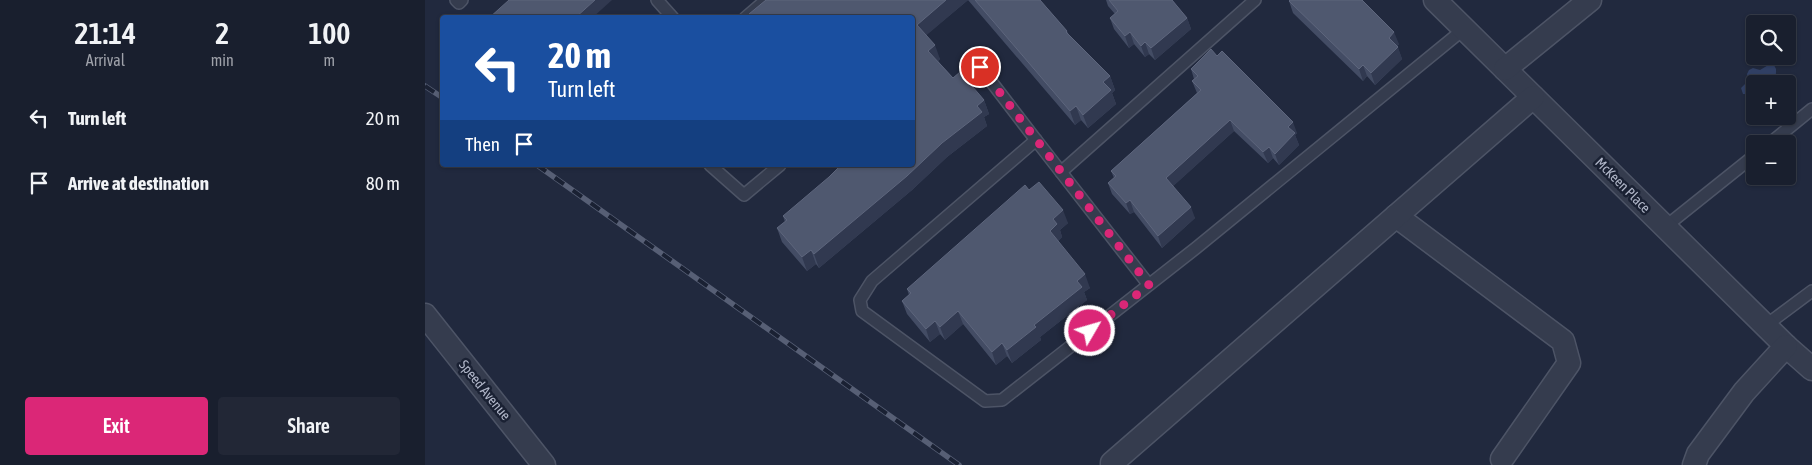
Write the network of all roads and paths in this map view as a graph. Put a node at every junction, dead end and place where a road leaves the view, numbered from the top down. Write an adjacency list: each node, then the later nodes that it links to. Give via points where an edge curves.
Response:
1 (456, 0): 2 (lane, via 459,3)
2 (462, 0)
3 (766, 0): 9 (lane)
4 (1255, 0): 20 (lane)
5 (1435, 0): 10 (street, McKeen Place)
6 (1590, 0): 12 (street)
7 (660, 4): 8 (lane)
8 (670, 15)
9 (748, 15)
10 (1464, 29): 12 (street, McKeen Place); 23 (lane)
11 (980, 67): 16 (lane)
12 (1505, 69): 13 (street, McKeen Place)
13 (1533, 97): 21 (street); 22 (street, McKeen Place)
14 (1812, 109): 15 (lane)
15 (1780, 135)
16 (1037, 140): 20 (lane); 23 (lane, via 872,281 861,300 862,310 985,401 1002,400)
17 (1746, 162): 22 (lane)
18 (712, 167): 19 (lane, via 744,195)
19 (778, 167)
20 (1061, 172): 23 (lane)
21 (1396, 216): 29 (street, via 1563,342 1569,363); 31 (street)
22 (1665, 227): 26 (street, McKeen Place)
23 (1149, 285)
24 (1812, 291): 26 (lane)
25 (425, 315): 30 (street, Speed Avenue)
26 (1765, 326): 27 (street, McKeen Place)
27 (1786, 346): 28 (street, McKeen Place); 32 (street, via 1744,392)
28 (1812, 369)
29 (1502, 459)
30 (544, 465)
31 (1112, 465)
32 (1693, 465)

